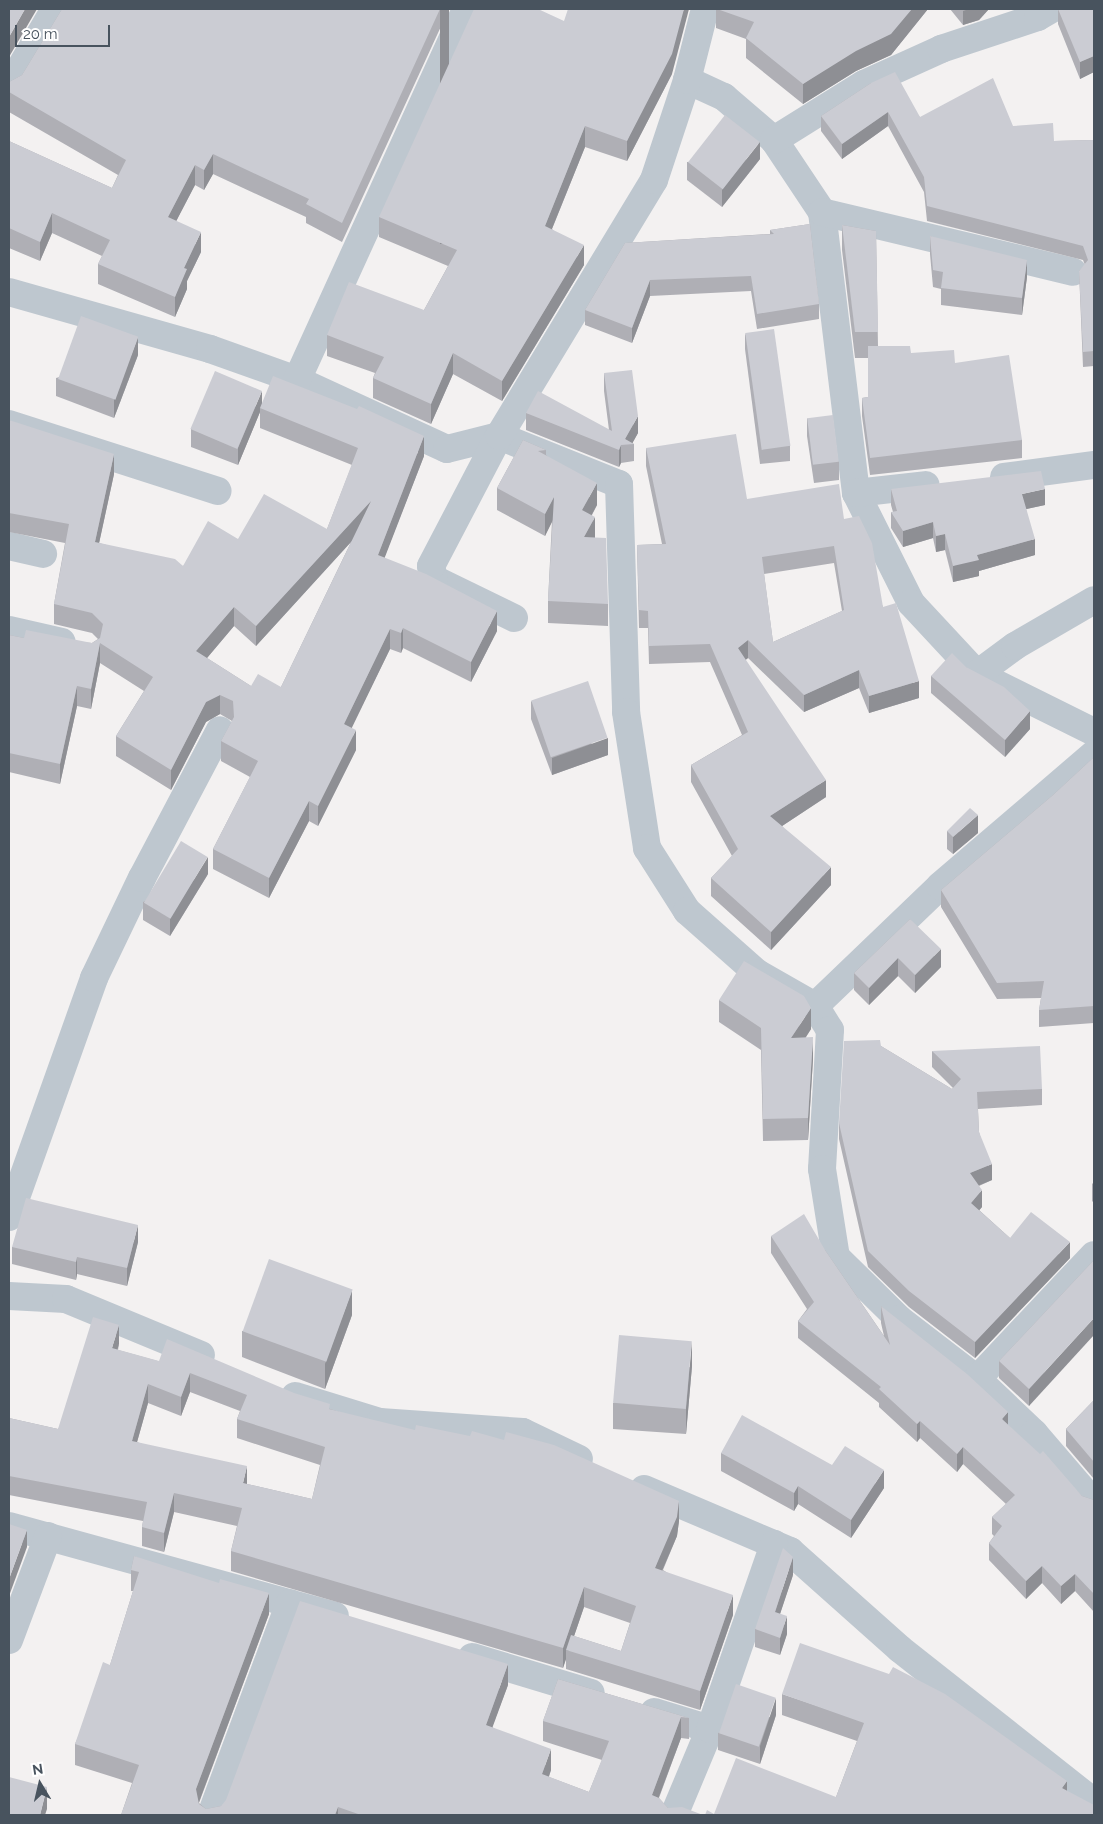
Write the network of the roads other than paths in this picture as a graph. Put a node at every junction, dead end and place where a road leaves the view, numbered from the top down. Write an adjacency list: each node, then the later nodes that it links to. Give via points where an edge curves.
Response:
1 (55, 9): 6 (street)
2 (466, 9): 11 (street)
3 (705, 9): 5 (street)
4 (1052, 9): 7 (street, via 1038,17 941,49 864,84)
5 (687, 80): 7 (street, via 724,97); 13 (street, via 654,180)
6 (9, 87)
7 (774, 140): 8 (street)
8 (822, 212): 9 (street); 18 (street)
9 (1073, 272)
10 (9, 292): 11 (street, via 210,349)
11 (297, 380): 13 (street, via 447,449)
12 (9, 424): 17 (street)
13 (499, 436): 22 (street, via 430,573 434,579); 29 (street, via 619,484 626,712 647,848 687,911 757,973)
14 (1094, 465): 15 (street)
15 (976, 479)
16 (948, 482): 18 (street)
17 (218, 492)
18 (856, 492): 25 (street, via 911,604)
19 (9, 546): 20 (street)
20 (43, 554)
21 (1094, 600): 25 (street, via 1016,646)
22 (514, 618)
23 (9, 630): 24 (street)
24 (88, 648)
25 (977, 674): 27 (street)
26 (220, 730): 30 (street, via 142,878 94,978)
27 (1094, 732)
28 (1094, 754): 29 (street, via 940,886)
29 (816, 1006): 34 (street, via 830,1030 822,1169 836,1256 899,1319)
30 (9, 1217)
31 (1094, 1255): 34 (street)
32 (9, 1296): 33 (street, via 66,1299)
33 (221, 1364)
34 (977, 1379): 36 (street, via 1034,1433)
35 (274, 1387): 39 (street, via 380,1422 523,1432 608,1473)
36 (1094, 1503)
37 (9, 1526): 38 (street)
38 (48, 1536): 40 (street); 42 (street)
39 (774, 1544): 44 (street); 45 (street, via 790,1551 900,1649)
40 (290, 1603): 41 (street); 46 (street)
41 (357, 1623)
42 (9, 1640)
43 (443, 1649): 44 (street)
44 (710, 1729): 47 (street)
45 (1094, 1802)
46 (212, 1815)
47 (674, 1815)

